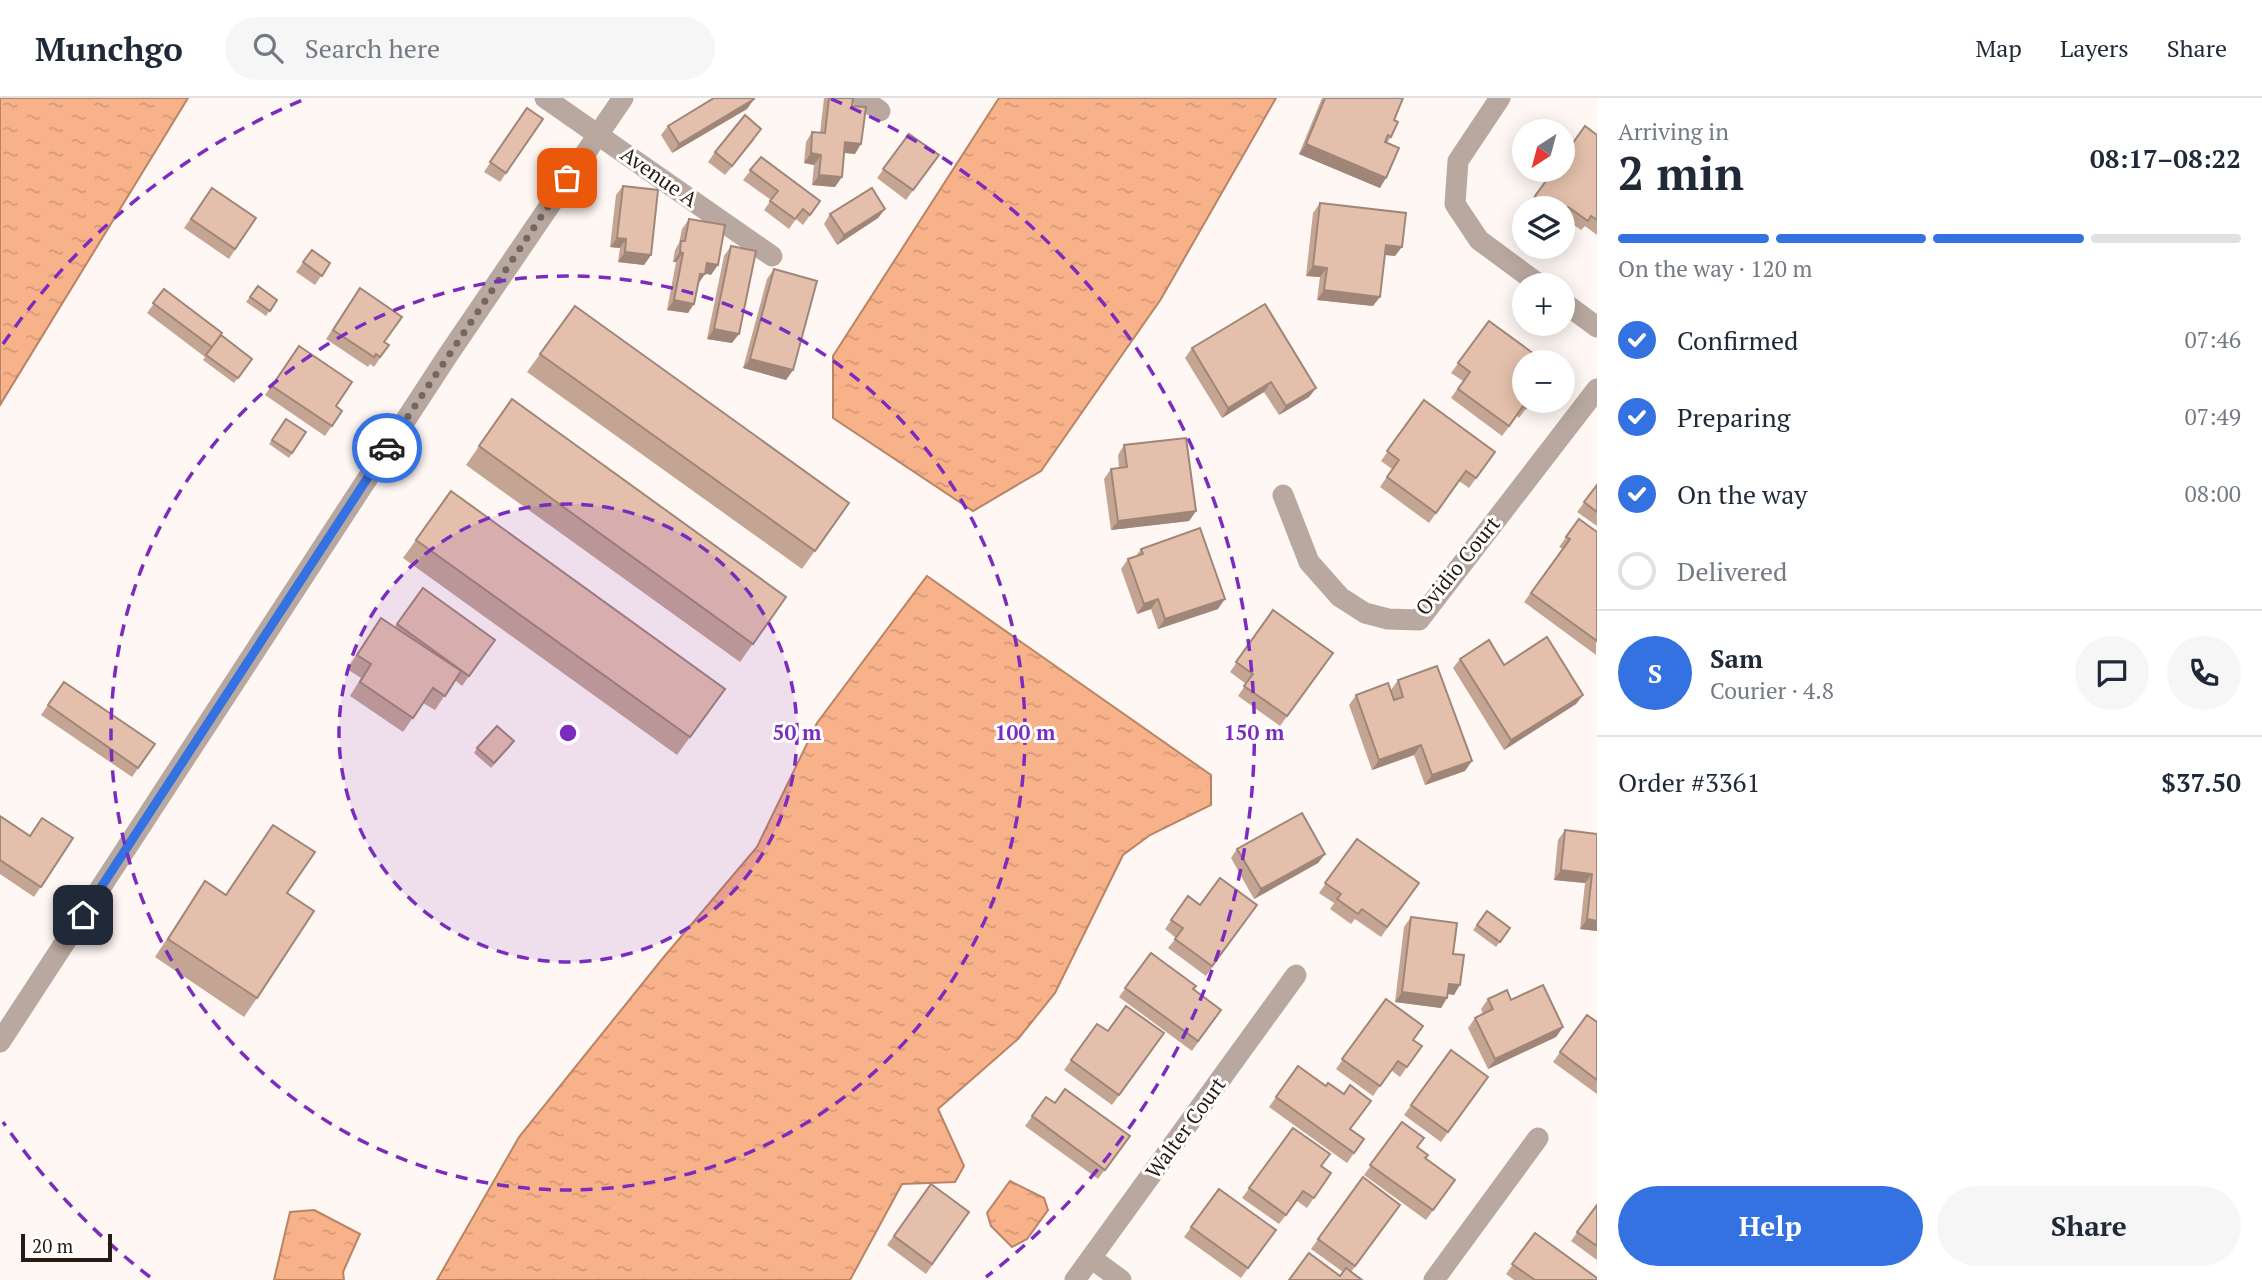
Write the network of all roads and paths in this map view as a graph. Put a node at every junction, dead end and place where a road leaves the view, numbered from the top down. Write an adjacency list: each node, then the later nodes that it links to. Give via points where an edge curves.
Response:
1 (545, 98): 6 (street, Avenue A)
2 (623, 98): 6 (street)
3 (862, 98): 5 (street)
4 (1500, 98): 8 (street, via 1458,161 1455,204 1479,240)
5 (880, 111)
6 (597, 134): 7 (street, Avenue A); 14 (street)
7 (772, 257)
8 (1524, 273)
9 (1575, 311): 10 (street)
10 (1597, 327)
11 (1597, 389): 12 (street, Ovidio Court, via 1419,620 1365,613 1340,597 1309,562)
12 (1283, 495)
13 (1296, 975): 16 (street, Walter Court)
14 (0, 1042)
15 (1538, 1138): 19 (street)
16 (1091, 1258): 17 (street, Walter Court); 18 (street)
17 (1075, 1280)
18 (1121, 1280)
19 (1434, 1280)

